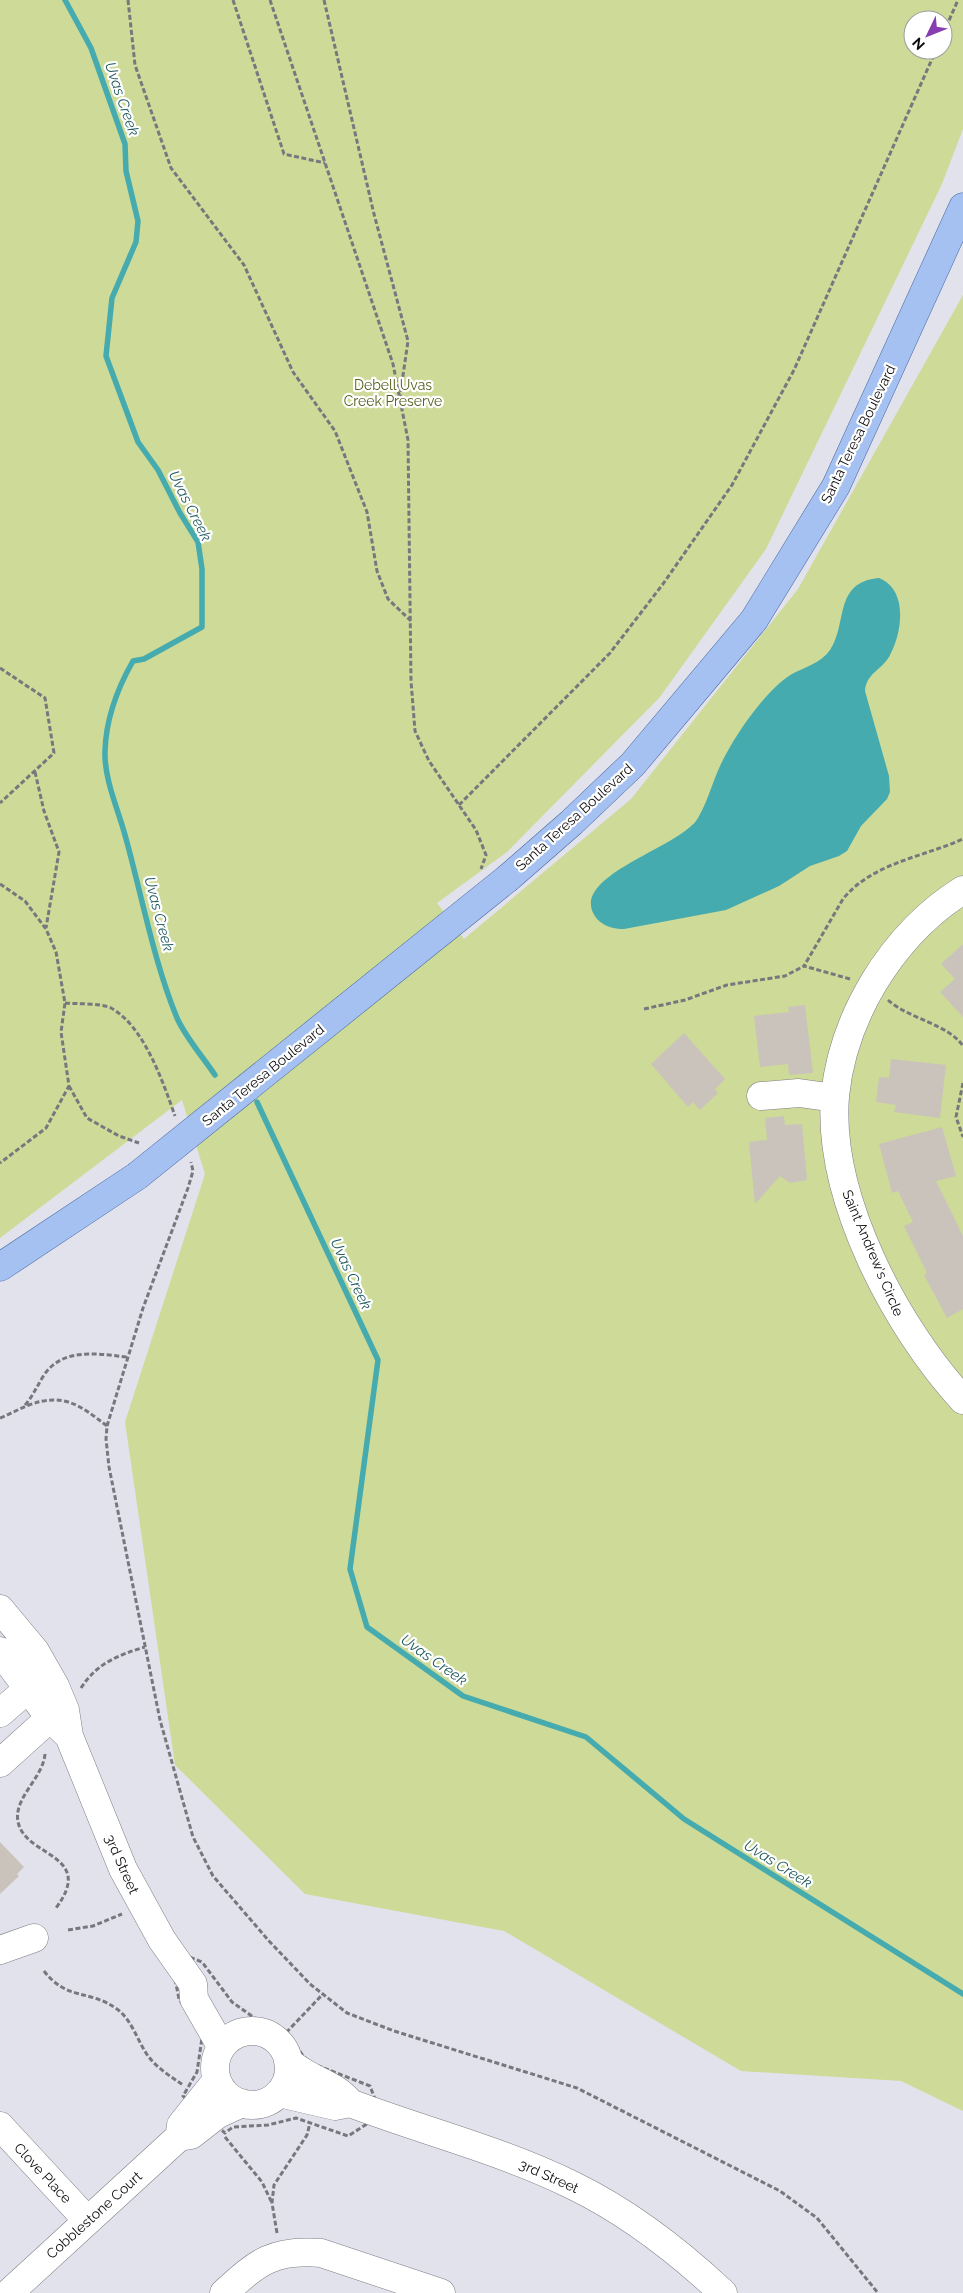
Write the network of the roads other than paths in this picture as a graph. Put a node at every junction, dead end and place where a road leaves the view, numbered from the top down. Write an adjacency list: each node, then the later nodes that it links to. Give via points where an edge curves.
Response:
1 (963, 207): 5 (main road, Santa Teresa Boulevard, bridge, via 836,486 754,620 633,764 508,878 137,1176)
2 (963, 890): 4 (street, Saint Andrew's Circle, via 918,925 880,972 847,1038)
3 (761, 1096): 4 (street, via 799,1093)
4 (835, 1098): 6 (street, Saint Andrew's Circle, via 844,1184 868,1249 903,1322 942,1377)
5 (0, 1267)
6 (963, 1400)
7 (0, 1609): 11 (street, 3rd Street, via 35,1651 56,1686 65,1710)
8 (0, 1651): 9 (street, 3rd Street)
9 (28, 1689): 10 (street); 11 (street, 3rd Street)
10 (0, 1713)
11 (59, 1727): 12 (street); 15 (street, 3rd Street, via 140,1904 197,1973)
12 (0, 1763)
13 (34, 1938): 14 (street)
14 (0, 1950)
15 (231, 2039): 16 (street, via 252,2030); 17 (street, via 215,2062)
16 (284, 2045): 18 (street, via 289,2069); 19 (street, 3rd Street, via 304,2075)
17 (217, 2080): 20 (street, via 222,2091); 22 (street, Cobblestone Court, via 181,2125)
18 (279, 2093): 19 (street, 3rd Street, via 335,2106); 20 (street, via 269,2101)
19 (360, 2095): 27 (street, 3rd Street, via 572,2184 668,2244)
20 (242, 2104): 22 (street, Cobblestone Court, via 218,2114 191,2136)
21 (0, 2126): 23 (street, Clove Place)
22 (179, 2137): 23 (street, Cobblestone Court)
23 (87, 2220): 24 (street, Cobblestone Court)
24 (9, 2293)
25 (224, 2293): 26 (street, via 256,2264 301,2251 321,2254)
26 (441, 2293)
27 (723, 2293)

